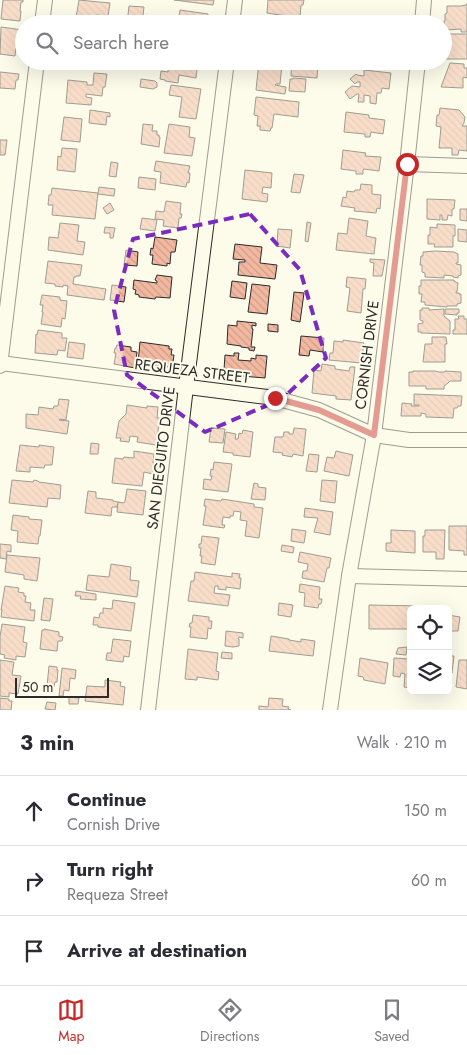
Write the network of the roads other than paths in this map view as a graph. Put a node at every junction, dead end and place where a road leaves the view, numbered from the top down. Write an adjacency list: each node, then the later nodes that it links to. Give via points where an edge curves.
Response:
1 (45, 0): 4 (street)
2 (235, 0): 5 (street)
3 (424, 0): 6 (street)
4 (43, 15)
5 (233, 15)
6 (423, 15)
7 (36, 70): 12 (street)
8 (226, 70): 13 (street, SAN DIEGUITO DRIVE)
9 (417, 70): 10 (street, CORNISH DRIVE)
10 (407, 164): 11 (street); 14 (street, CORNISH DRIVE)
11 (467, 166)
12 (0, 364): 13 (street, REQUEZA STREET)
13 (186, 387): 14 (street, REQUEZA STREET, via 275,398 319,410); 18 (street, SAN DIEGUITO DRIVE)
14 (374, 435): 15 (street, REQUEZA STREET, via 409,440); 16 (street, CORNISH DRIVE)
15 (467, 440)
16 (349, 576): 17 (street); 19 (street, CORNISH DRIVE)
17 (467, 579)
18 (148, 710)
19 (330, 710)

